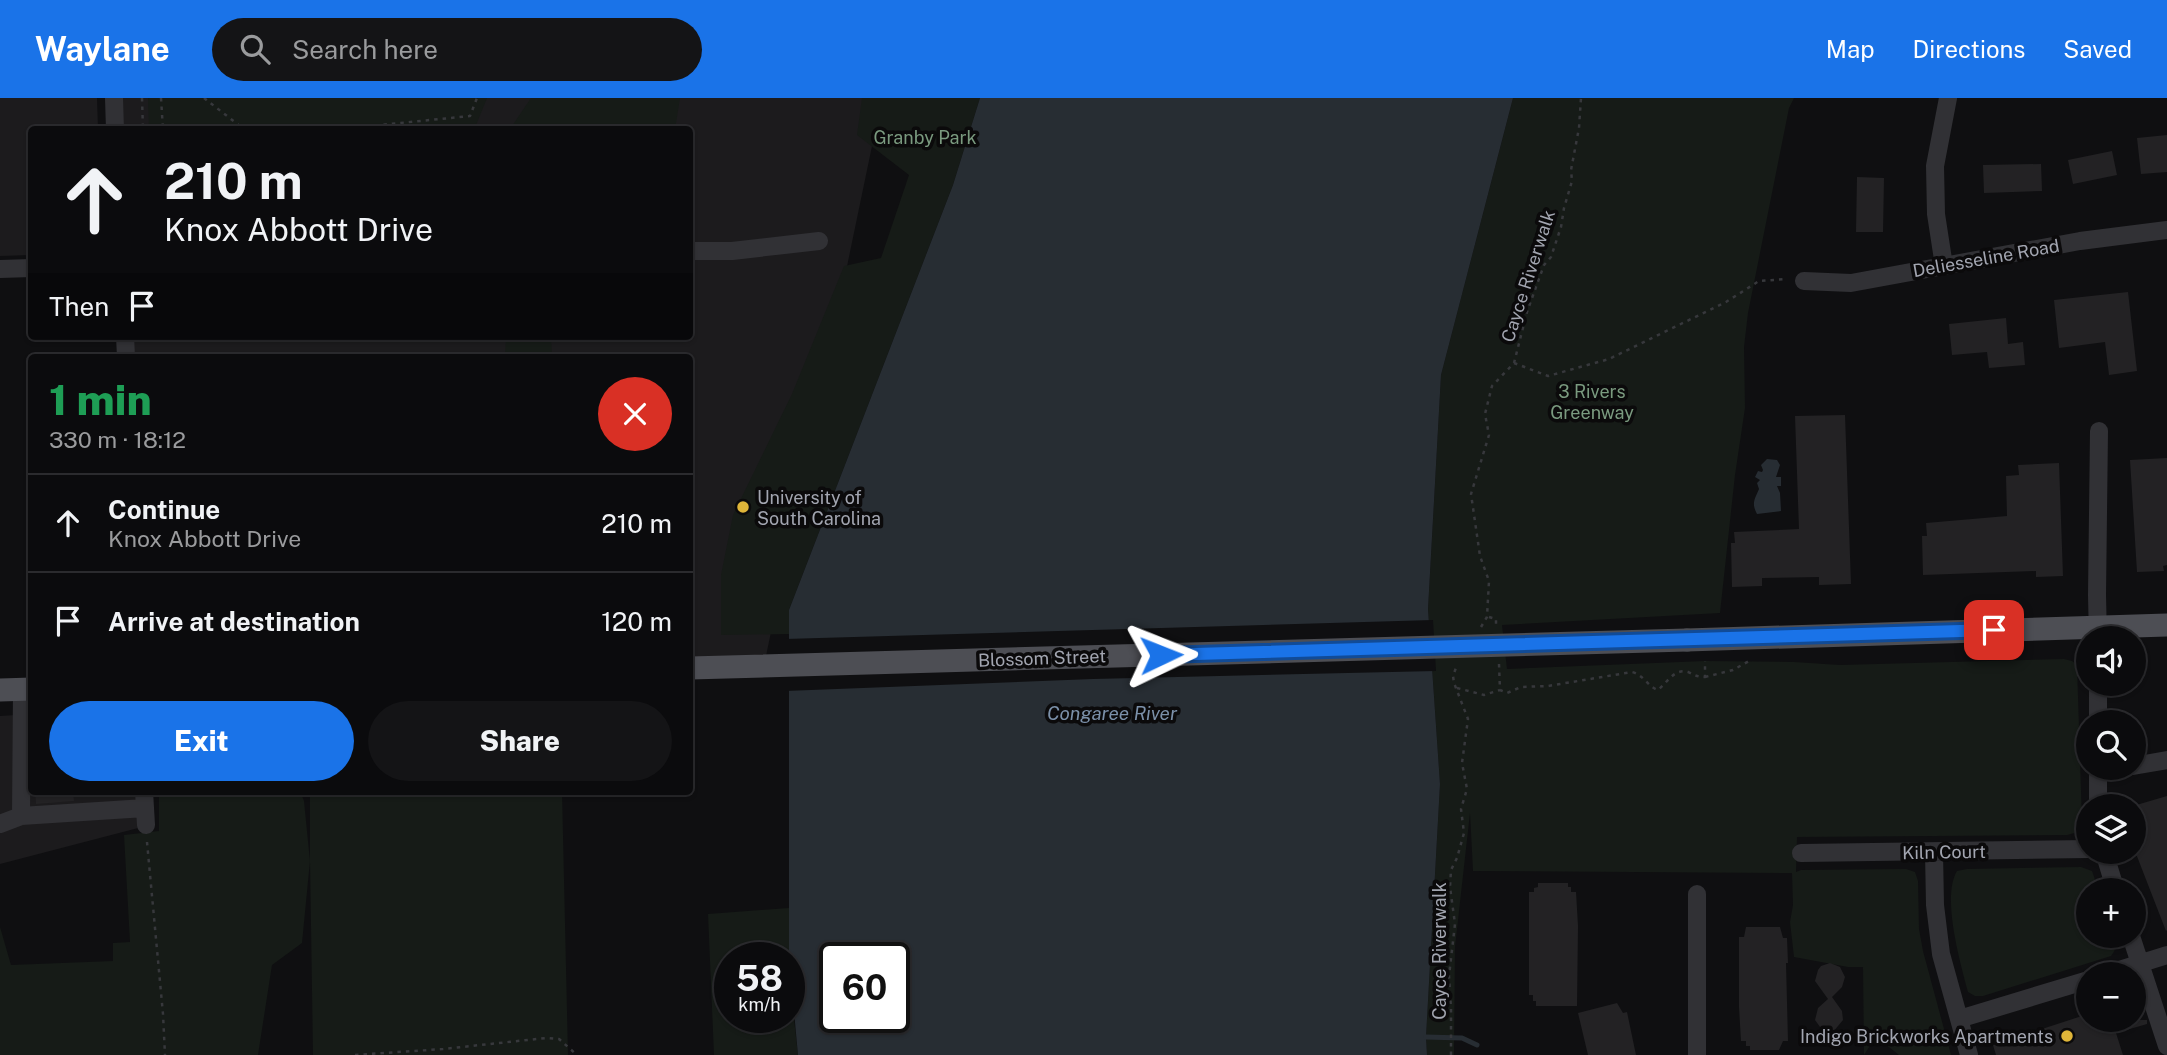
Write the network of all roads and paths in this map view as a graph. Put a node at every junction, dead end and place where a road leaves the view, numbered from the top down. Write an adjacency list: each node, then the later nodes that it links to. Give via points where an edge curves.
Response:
1 (114, 98): 10 (street)
2 (142, 98): 8 (path)
3 (161, 98): 12 (path)
4 (204, 98): 13 (path)
5 (477, 98): 14 (path, via 470,116)
6 (1581, 98): 22 (path, Cayce Riverwalk, via 1572,181 1561,227 1527,312)
7 (1948, 98): 18 (street, via 1935,166)
8 (143, 120): 9 (path); 11 (path)
9 (133, 121)
10 (115, 126)
11 (143, 126)
12 (163, 126)
13 (240, 126)
14 (380, 126)
15 (2167, 230): 18 (street, Deliesseline Road)
16 (819, 242): 17 (street)
17 (693, 251)
18 (1944, 266): 21 (street, Deliesseline Road, via 1851,283)
19 (28, 268): 20 (street)
20 (0, 269)
21 (1804, 281): 22 (path, via 1759,281 1609,359 1548,376)
22 (1514, 363): 24 (path, Cayce Riverwalk, via 1492,386 1485,414 1489,435 1471,494 1480,556 1489,581)
23 (2099, 431): 26 (street)
24 (1487, 617): 27 (path, Cayce Riverwalk); 29 (path, via 1496,619)
25 (2167, 625): 28 (main road, Blossom Street)
26 (2098, 626)
27 (1481, 627)
28 (2146, 627)
29 (1497, 631)
30 (2076, 633): 35 (main road, Blossom Street, bridge)
31 (1498, 655): 39 (path)
32 (1461, 659): 37 (path, via 1454,670)
33 (1705, 661): 36 (path)
34 (1749, 661): 36 (path)
35 (693, 668)
36 (1705, 677): 39 (path, via 1683,671 1658,690 1632,672 1521,687 1507,693)
37 (1455, 688): 39 (path, via 1484,695); 58 (path, Cayce Riverwalk, via 1468,719 1462,763 1467,789 1461,809 1464,833 1450,887 1455,924 1449,976)
38 (18, 690): 43 (street)
39 (1500, 690)
40 (2167, 760): 41 (street)
41 (2146, 764)
42 (145, 808): 43 (street); 55 (path)
43 (21, 816): 44 (street)
44 (0, 824)
45 (2076, 849): 46 (street, Kiln Court)
46 (1934, 852): 47 (street, Kiln Court); 53 (street, via 1941,954)
47 (1801, 853)
48 (1697, 894): 59 (street)
49 (2167, 955): 50 (street)
50 (2143, 962)
51 (2146, 981): 54 (street)
52 (2076, 983): 53 (street)
53 (1959, 1019): 60 (street)
54 (2167, 1046)
55 (165, 1055)
56 (355, 1055): 57 (path, via 546,1038 559,1039)
57 (577, 1055)
58 (1451, 1055)
59 (1697, 1055)
60 (1969, 1055)

